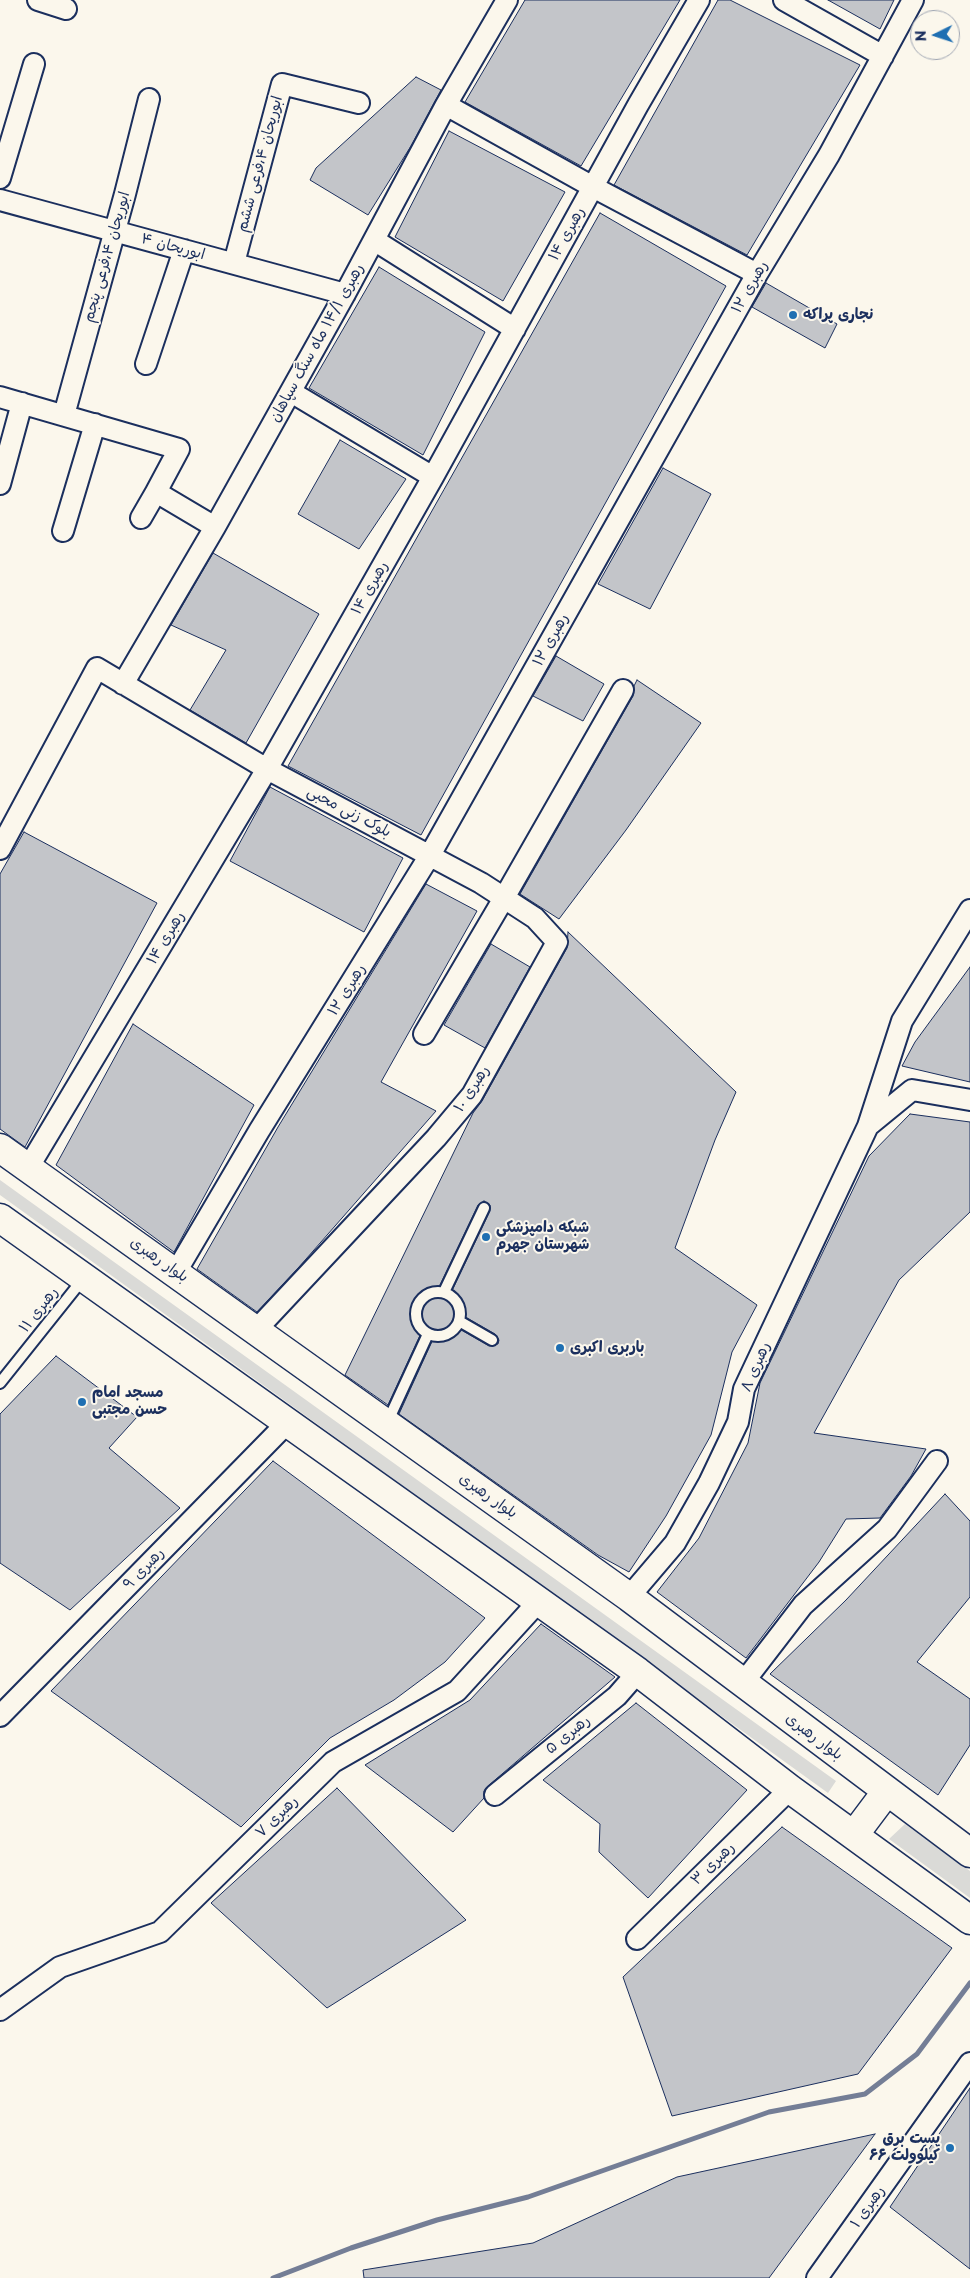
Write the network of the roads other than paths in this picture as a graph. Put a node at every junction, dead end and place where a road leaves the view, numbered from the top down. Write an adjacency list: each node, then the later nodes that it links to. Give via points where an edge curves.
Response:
1 (38, 0): 6 (street)
2 (506, 0): 11 (street, رهبری ۱۴/۱ ماه سنگ سپاهان)
3 (699, 0): 13 (street, رهبری ۱۴)
4 (784, 0): 7 (street)
5 (913, 0): 7 (street, رهبری ۱۲)
6 (66, 9)
7 (882, 56): 19 (street, رهبری ۱۲, via 829,155)
8 (34, 64): 12 (street)
9 (149, 99): 15 (street, ابوریحان ۴،فرعی پنجم)
10 (359, 103): 18 (street, ابوریحان ۴،فرعی ششم, via 282,84)
11 (446, 105): 13 (street); 16 (street, رهبری ۱۴/۱ ماه سنگ سپاهان)
12 (0, 178)
13 (593, 187): 19 (street); 21 (street, رهبری ۱۴)
14 (0, 200): 15 (street, ابوریحان ۴)
15 (114, 230): 17 (street, ابوریحان ۴); 26 (street, ابوریحان ۴،فرعی پنجم)
16 (374, 240): 20 (street, رهبری ۱۴/۱ ماه سنگ سپاهان); 21 (street)
17 (184, 250): 18 (street, ابوریحان ۴); 22 (street)
18 (234, 264): 20 (street, ابوریحان ۴)
19 (757, 274): 38 (street, رهبری ۱۲)
20 (345, 294): 23 (street, رهبری ۱۴/۱ ماه سنگ سپاهان)
21 (515, 329): 28 (street, رهبری ۱۴)
22 (146, 364)
23 (291, 392): 28 (street); 32 (street, رهبری ۱۴/۱ ماه سنگ سپاهان)
24 (0, 397): 25 (street)
25 (22, 403): 26 (street); 29 (street)
26 (64, 415): 27 (street)
27 (95, 424): 30 (street, via 179,449); 33 (street)
28 (433, 476): 36 (street, رهبری ۱۴)
29 (0, 484)
30 (156, 492): 31 (street); 32 (street)
31 (141, 518)
32 (216, 527): 34 (street, رهبری ۱۴/۱ ماه سنگ سپاهان)
33 (62, 531)
34 (123, 684): 36 (street); 37 (street, via 97,668)
35 (623, 690): 39 (street)
36 (267, 769): 38 (street, بلوک زنی محبی); 45 (street, رهبری ۱۴)
37 (0, 848)
38 (430, 855): 39 (street, رهبری ۱۰); 48 (street, رهبری ۱۲)
39 (504, 898): 41 (street); 52 (street, رهبری ۱۰, via 535,918 557,942 472,1095 436,1138)
40 (970, 910): 43 (street, رهبری ۸, via 902,1021)
41 (424, 1034)
42 (970, 1100): 43 (street, via 912,1090)
43 (868, 1126): 59 (street, رهبری ۸, via 744,1389 738,1422 709,1483 675,1543)
44 (0, 1148): 45 (main road, بلوار رهبری)
45 (28, 1168): 48 (main road, بلوار رهبری)
46 (484, 1208): 50 (lane)
47 (0, 1218): 49 (main road)
48 (176, 1272): 52 (main road, بلوار رهبری)
49 (83, 1278): 55 (lane, رهبری ۱۱); 56 (main road)
50 (444, 1292): 51 (lane, via 457,1302); 53 (lane, via 431,1292 416,1308 418,1323)
51 (459, 1322): 53 (lane, via 449,1333); 54 (lane)
52 (256, 1330): 57 (main road, بلوار رهبری)
53 (428, 1334): 57 (lane)
54 (492, 1340)
55 (0, 1383)
56 (288, 1422): 60 (main road); 63 (street, رهبری ۹)
57 (387, 1424): 59 (main road, بلوار رهبری)
58 (937, 1462): 62 (street, via 886,1529 803,1605)
59 (629, 1597): 62 (main road, بلوار رهبری)
60 (539, 1601): 61 (main road); 71 (street, رهبری ۷, via 457,1691 333,1762 160,1932 60,1967)
61 (638, 1672): 64 (main road); 66 (street, رهبری ۵, via 617,1696)
62 (743, 1683): 65 (main road, بلوار رهبری)
63 (0, 1716)
64 (790, 1788): 67 (main road); 70 (street, رهبری ۳)
65 (887, 1791): 67 (main road); 68 (main road, بلوار رهبری)
66 (495, 1795)
67 (854, 1835): 69 (main road)
68 (968, 1845)
69 (970, 1920)
70 (637, 1939)
71 (0, 2010)
72 (970, 2063): 73 (street, رهبری ۱)
73 (818, 2278)

